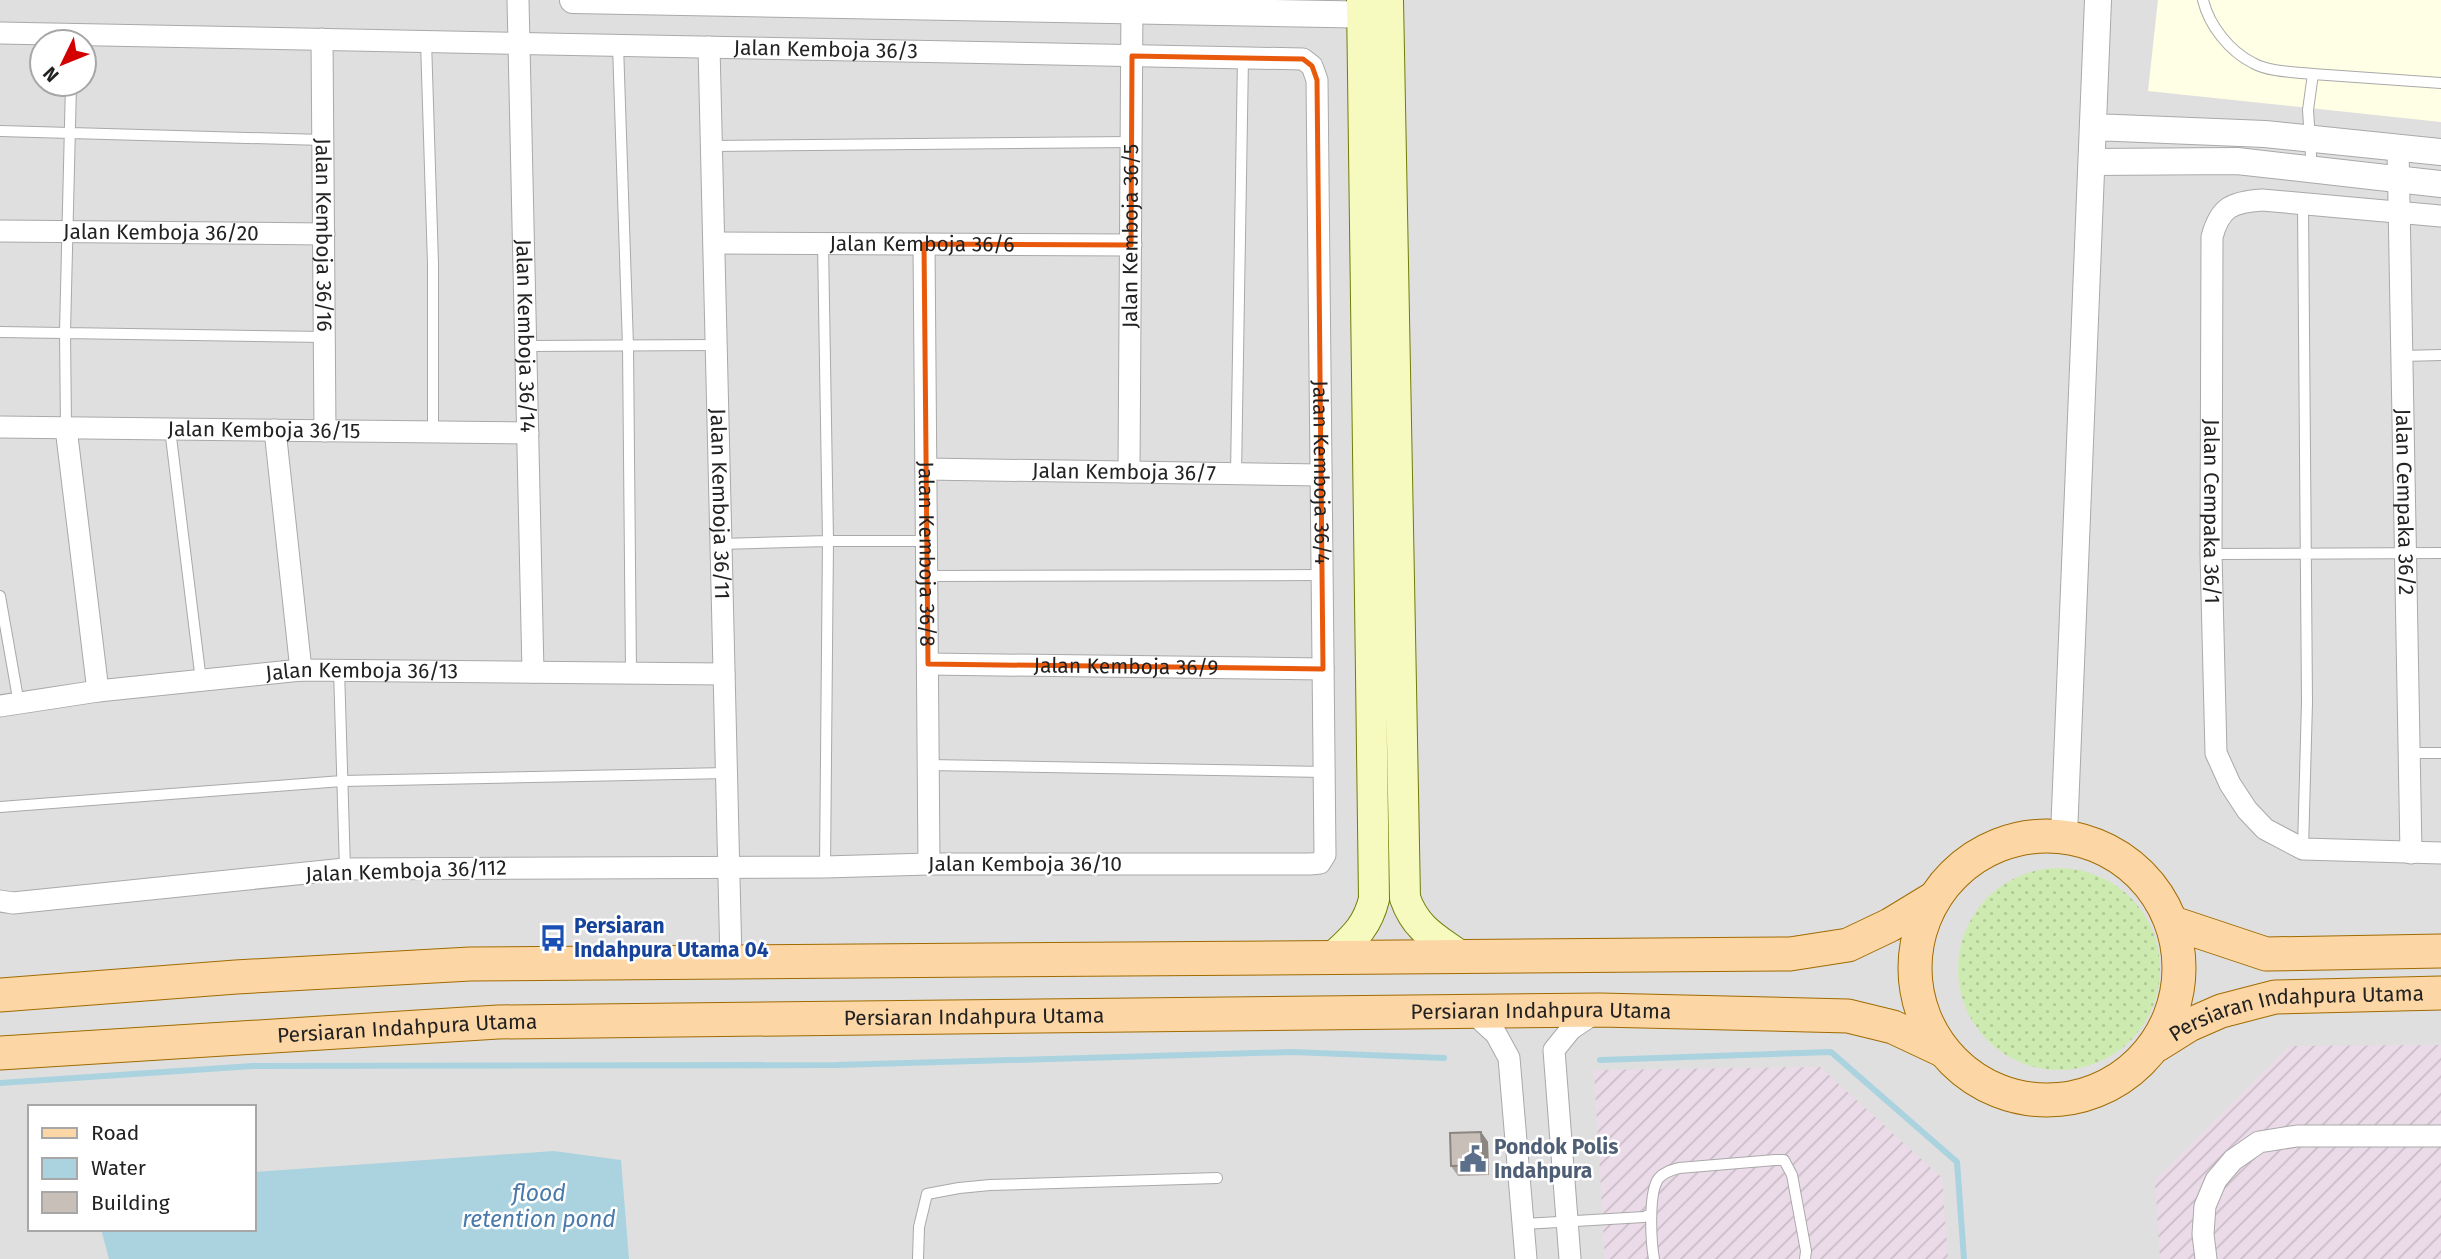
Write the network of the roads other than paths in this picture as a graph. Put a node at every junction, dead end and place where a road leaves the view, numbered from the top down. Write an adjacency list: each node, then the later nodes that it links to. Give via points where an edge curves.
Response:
1 (518, 0): 12 (street, Jalan Kemboja 36/14)
2 (573, 0): 5 (street)
3 (2098, 0): 21 (street)
4 (2203, 0): 17 (lane, via 2206,13 2229,46 2254,64)
5 (1132, 5): 6 (street); 15 (street, Jalan Kemboja 36/5)
6 (1375, 7): 103 (main road, via 1405,898 1420,926); 104 (main road, via 1374,899 1369,918 1357,935)
7 (0, 33): 8 (street, Jalan Kemboja 36/3)
8 (28, 35)
9 (98, 38): 10 (street, Jalan Kemboja 36/3)
10 (322, 39): 11 (street, Jalan Kemboja 36/3); 25 (street, Jalan Kemboja 36/16)
11 (426, 41): 12 (street, Jalan Kemboja 36/3); 57 (lane)
12 (519, 44): 13 (street, Jalan Kemboja 36/3); 48 (street, Jalan Kemboja 36/14)
13 (618, 45): 14 (street, Jalan Kemboja 36/3); 49 (lane)
14 (709, 47): 15 (street, Jalan Kemboja 36/3); 27 (street, Jalan Kemboja 36/11)
15 (1132, 56): 16 (street, Jalan Kemboja 36/3); 26 (street, Jalan Kemboja 36/5)
16 (1242, 58): 18 (street, Jalan Kemboja 36/3, via 1303,59 1312,66); 61 (lane)
17 (2313, 74): 19 (lane); 24 (lane)
18 (1317, 80): 62 (street, Jalan Kemboja 36/4)
19 (2441, 83)
20 (71, 98): 23 (lane)
21 (2093, 127): 24 (street); 30 (street)
22 (0, 131): 23 (lane)
23 (71, 132): 25 (lane); 38 (lane)
24 (2309, 139): 28 (street); 31 (lane)
25 (323, 140): 39 (street, Jalan Kemboja 36/16)
26 (1131, 142): 27 (lane); 43 (street, Jalan Kemboja 36/5)
27 (711, 146): 40 (street, Jalan Kemboja 36/11)
28 (2398, 148): 29 (street); 32 (street, Jalan Cempaka 36/2)
29 (2441, 152)
30 (2092, 162): 31 (street, via 2237,161); 90 (street)
31 (2312, 170): 32 (street)
32 (2398, 179): 33 (street); 35 (street, Jalan Cempaka 36/2)
33 (2441, 184)
34 (2303, 205): 35 (street, Jalan Cempaka 36/1); 66 (lane); 68 (street, Jalan Cempaka 36/1, via 2244,201 2227,208 2211,237)
35 (2399, 212): 36 (street, Jalan Cempaka 36/1); 51 (street, Jalan Cempaka 36/2)
36 (2441, 216)
37 (0, 231): 38 (street, Jalan Kemboja 36/20)
38 (68, 231): 39 (street, Jalan Kemboja 36/20); 45 (lane)
39 (324, 234): 46 (street, Jalan Kemboja 36/16)
40 (713, 243): 41 (street, Jalan Kemboja 36/6); 47 (street, Jalan Kemboja 36/11)
41 (823, 243): 42 (street, Jalan Kemboja 36/6); 63 (lane)
42 (924, 244): 43 (street, Jalan Kemboja 36/6); 59 (street, Jalan Kemboja 36/8)
43 (1130, 245): 60 (street, Jalan Kemboja 36/5)
44 (0, 332): 45 (lane)
45 (65, 332): 46 (lane); 53 (lane)
46 (324, 337): 56 (street, Jalan Kemboja 36/16)
47 (716, 345): 49 (lane); 65 (street, Jalan Kemboja 36/11)
48 (527, 346): 49 (lane); 58 (street, Jalan Kemboja 36/14)
49 (628, 346): 78 (lane)
50 (2441, 355): 51 (lane)
51 (2402, 356): 69 (street, Jalan Cempaka 36/2)
52 (0, 427): 53 (street, Jalan Kemboja 36/15)
53 (66, 428): 54 (street, Jalan Kemboja 36/15); 81 (street)
54 (170, 429): 55 (street, Jalan Kemboja 36/15); 80 (lane)
55 (275, 430): 56 (street, Jalan Kemboja 36/15); 76 (street)
56 (325, 431): 57 (street, Jalan Kemboja 36/15)
57 (433, 432): 58 (street, Jalan Kemboja 36/15)
58 (528, 433): 77 (street, Jalan Kemboja 36/14)
59 (926, 469): 60 (street, Jalan Kemboja 36/7); 64 (street, Jalan Kemboja 36/8)
60 (1129, 472): 61 (street, Jalan Kemboja 36/7)
61 (1236, 474): 62 (street, Jalan Kemboja 36/7)
62 (1321, 475): 70 (street, Jalan Kemboja 36/4)
63 (828, 541): 64 (lane); 65 (lane); 97 (lane)
64 (926, 541): 71 (street, Jalan Kemboja 36/8)
65 (721, 544): 79 (street, Jalan Kemboja 36/11)
66 (2305, 553): 68 (lane); 69 (lane); 91 (lane)
67 (2441, 553): 69 (lane)
68 (2211, 554): 91 (street, Jalan Cempaka 36/1, via 2217,753 2247,810 2265,829)
69 (2405, 554): 83 (street, Jalan Cempaka 36/2)
70 (1322, 575): 71 (lane); 75 (street, Jalan Kemboja 36/4)
71 (927, 576): 73 (street, Jalan Kemboja 36/8)
72 (0, 596): 82 (lane)
73 (928, 664): 75 (street, Jalan Kemboja 36/9); 85 (street, Jalan Kemboja 36/8)
74 (339, 669): 76 (street, Jalan Kemboja 36/13); 77 (street, Jalan Kemboja 36/13); 88 (lane)
75 (1323, 669): 86 (street, Jalan Kemboja 36/4)
76 (301, 670): 80 (street, Jalan Kemboja 36/13)
77 (533, 671): 78 (street, Jalan Kemboja 36/13)
78 (631, 673): 79 (street, Jalan Kemboja 36/13)
79 (724, 674): 87 (street, Jalan Kemboja 36/11)
80 (201, 681): 81 (street, Jalan Kemboja 36/13)
81 (98, 691): 82 (street, Jalan Kemboja 36/13)
82 (9, 705)
83 (2410, 753): 84 (lane); 92 (street, Jalan Cempaka 36/2)
84 (2441, 753)
85 (928, 765): 86 (lane); 94 (street, Jalan Kemboja 36/8)
86 (1324, 772): 95 (street, Jalan Kemboja 36/4, via 1325,855)
87 (727, 773): 88 (lane); 96 (street, Jalan Kemboja 36/11)
88 (341, 781): 89 (lane); 98 (lane)
89 (0, 807)
90 (2064, 835): 99 (main road, via 2025,835 1988,848 1955,870); 101 (main road, via 2111,850 2148,881)
91 (2303, 849): 92 (street, Jalan Cempaka 36/1)
92 (2411, 853): 93 (street, Jalan Cempaka 36/1)
93 (2441, 853)
94 (929, 863): 95 (street, Jalan Kemboja 36/10); 97 (street, Jalan Kemboja 36/10)
95 (1320, 863)
96 (729, 866): 97 (street, Jalan Kemboja 36/10); 98 (street, Jalan Kemboja 36/112); 105 (street, Jalan Kemboja 36/11)
97 (825, 867)
98 (345, 869): 100 (street, Jalan Kemboja 36/112)
99 (1931, 900): 103 (main road, via 1848,945 1790,954); 111 (main road, via 1914,950 1919,1003)
100 (0, 901)
101 (2173, 923): 102 (main road, Persiaran Indahpura Utama, via 2266,954); 110 (main road, via 2181,965 2175,1007)
102 (2441, 951)
103 (1463, 958): 104 (main road)
104 (1331, 959): 105 (main road)
105 (731, 961): 107 (main road, via 470,964)
106 (2441, 993): 110 (main road, Persiaran Indahpura Utama, via 2275,997 2221,1011)
107 (0, 995)
108 (1469, 1010): 109 (main road, Persiaran Indahpura Utama); 112 (main road, Persiaran Indahpura Utama, via 498,1023); 117 (street, via 1496,1034 1509,1058)
109 (1600, 1010): 111 (main road, Persiaran Indahpura Utama, via 1848,1016 1894,1027); 116 (street, via 1571,1029 1554,1050)
110 (2157, 1045): 111 (main road, via 2128,1074 2092,1094 2051,1101 2010,1096 1973,1078)
111 (1942, 1050)
112 (0, 1053)
113 (2441, 1136): 123 (street, via 2297,1136 2259,1142 2233,1160 2216,1180 2205,1206)
114 (1217, 1178): 118 (lane, via 990,1185 927,1194)
115 (1651, 1214): 116 (lane); 121 (lane); 122 (lane, via 1656,1183 1665,1173 1784,1160 1792,1175)
116 (1568, 1222): 117 (lane); 120 (street)
117 (1523, 1224): 119 (street)
118 (918, 1259)
119 (1526, 1259)
120 (1570, 1259)
121 (1654, 1259)
122 (1805, 1259)
123 (2206, 1259)

